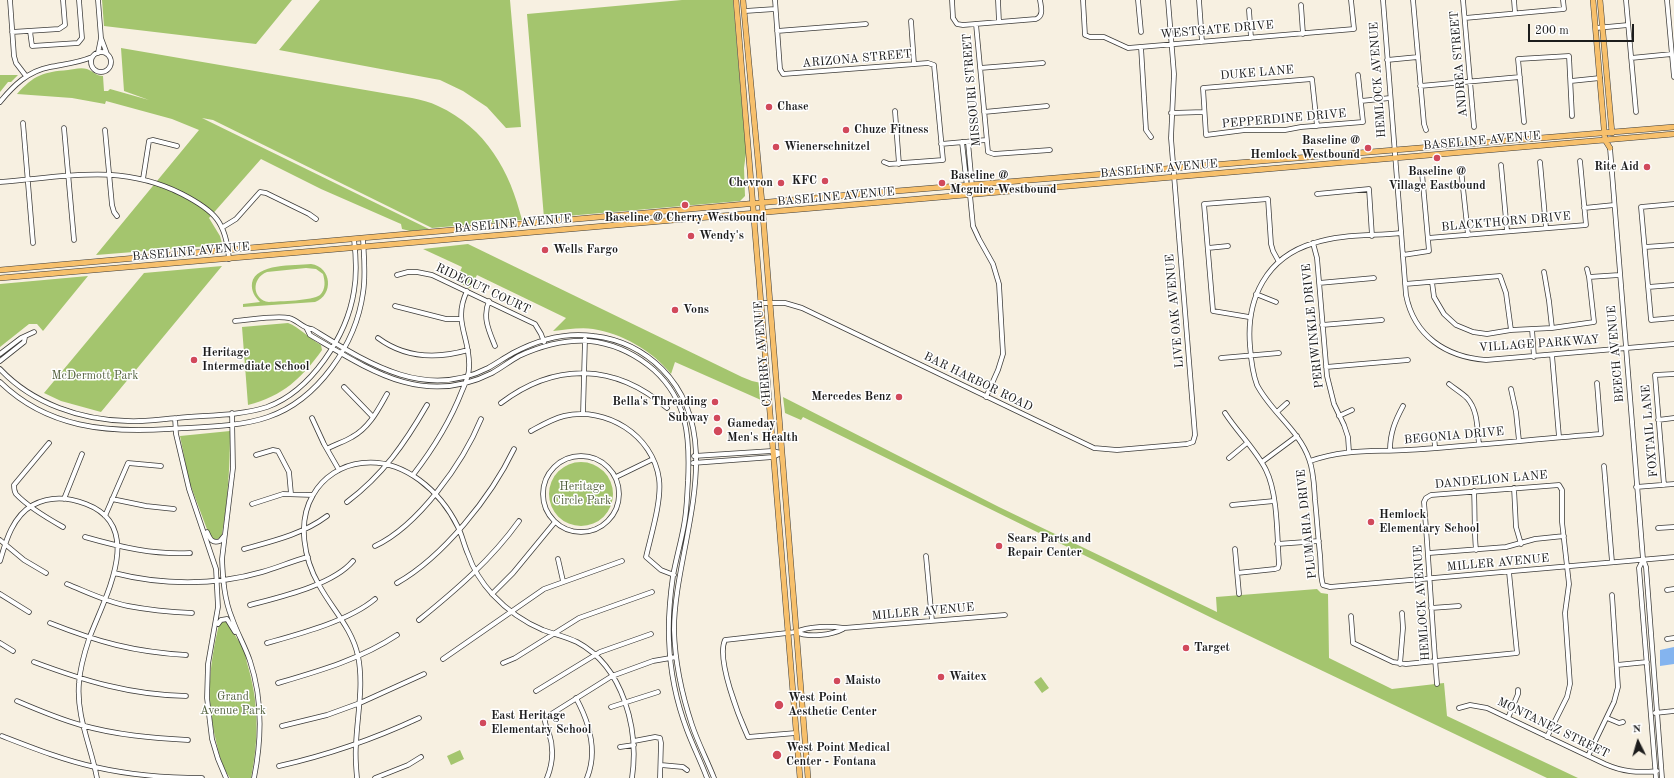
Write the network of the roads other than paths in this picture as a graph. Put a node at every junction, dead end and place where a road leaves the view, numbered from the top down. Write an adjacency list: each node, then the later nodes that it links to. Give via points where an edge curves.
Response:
1 (10, 0): 41 (street)
2 (63, 0): 39 (street, via 65,25 59,29)
3 (79, 0): 39 (street, via 82,38 78,43 32,46)
4 (98, 0): 44 (street)
5 (736, 0): 120 (main road, CHERRY AVENUE)
6 (743, 0): 28 (main road, CHERRY AVENUE)
7 (775, 0): 26 (street)
8 (952, 0): 35 (street, via 953,18 957,24)
9 (998, 0): 32 (street)
10 (1040, 0): 32 (street, via 1040,17)
11 (1083, 0): 48 (street, WESTGATE DRIVE, via 1085,35 1104,38 1128,48)
12 (1138, 0): 42 (street)
13 (1168, 0): 47 (street, LIVE OAK AVENUE)
14 (1199, 0): 46 (street)
15 (1351, 0): 43 (street, WESTGATE DRIVE, via 1354,29)
16 (1382, 0): 55 (street, HEMLOCK AVENUE)
17 (1413, 0): 53 (street)
18 (1463, 0): 30 (street, ANDREA STREET)
19 (1514, 0): 29 (street)
20 (1563, 0): 29 (street, via 1564,9)
21 (1593, 0): 37 (main road, BEECH AVENUE)
22 (1600, 0): 38 (main road, BEECH AVENUE)
23 (1626, 0): 36 (street)
24 (1667, 0): 33 (street)
25 (1301, 5): 43 (street)
26 (775, 9): 28 (street); 40 (street)
27 (1249, 10): 45 (street)
28 (744, 12): 119 (main road, CHERRY AVENUE)
29 (1515, 13): 30 (street)
30 (1465, 18): 67 (street, ANDREA STREET)
31 (911, 21): 58 (street)
32 (999, 22): 35 (street)
33 (1672, 22): 51 (street)
34 (866, 24): 40 (street)
35 (976, 24): 60 (street, MISSOURI STREET)
36 (1628, 25): 38 (street); 54 (street)
37 (1596, 28): 38 (street); 65 (main road, BEECH AVENUE)
38 (1602, 28): 88 (main road, BEECH AVENUE)
39 (30, 31): 41 (street)
40 (777, 31): 58 (street, ARIZONA STREET, via 780,69 787,75)
41 (12, 32): 62 (street, via 14,56 19,69)
42 (1141, 32)
43 (1303, 34): 45 (street, WESTGATE DRIVE)
44 (101, 38): 49 (street); 50 (street)
45 (1252, 38): 46 (street, WESTGATE DRIVE)
46 (1202, 42): 47 (street, WESTGATE DRIVE)
47 (1172, 44): 48 (street, WESTGATE DRIVE); 75 (street, LIVE OAK AVENUE, via 1174,92)
48 (1141, 47): 90 (street, via 1146,130)
49 (98, 53): 50 (street); 52 (street)
50 (107, 54): 59 (street, via 111,62 108,70 97,72)
51 (1672, 54): 54 (street); 64 (street)
52 (92, 57): 56 (street); 59 (street)
53 (1418, 58): 55 (street); 68 (street)
54 (1631, 58): 77 (street)
55 (1387, 60): 69 (street, HEMLOCK AVENUE)
56 (79, 62): 59 (street); 62 (street, via 49,67)
57 (1043, 63): 60 (street)
58 (914, 64): 95 (street, ARIZONA STREET, via 933,64 935,68)
59 (91, 65)
60 (980, 68): 74 (street, MISSOURI STREET)
61 (1358, 75): 70 (street)
62 (26, 76): 71 (street)
63 (1520, 77): 66 (street, via 1518,59 1569,56); 67 (street); 79 (street)
64 (1674, 77)
65 (1600, 78): 66 (street); 87 (main road, BEECH AVENUE)
66 (1570, 81): 78 (street)
67 (1470, 82): 68 (street); 83 (street, ANDREA STREET)
68 (1420, 86): 86 (street)
69 (1390, 98): 70 (street); 100 (street, HEMLOCK AVENUE)
70 (1361, 101): 81 (street, PEPPERDINE DRIVE, via 1362,122)
71 (0, 102)
72 (1047, 106): 74 (street)
73 (895, 111): 105 (street)
74 (984, 112): 91 (street, MISSOURI STREET)
75 (1171, 112): 76 (street); 107 (street, LIVE OAK AVENUE)
76 (1204, 112): 81 (street, PEPPERDINE DRIVE, via 1206,135); 81 (street, DUKE LANE, via 1203,88 1312,79)
77 (1636, 112)
78 (1572, 116)
79 (1524, 122)
80 (23, 123): 114 (street)
81 (1317, 126)
82 (1674, 126): 88 (main road, BASELINE AVENUE)
83 (1474, 127)
84 (64, 128): 111 (street)
85 (105, 130): 110 (street)
86 (1426, 130)
87 (1604, 132): 88 (main road, BASELINE AVENUE); 92 (main road, BEECH AVENUE); 100 (main road, BASELINE AVENUE)
88 (1612, 132): 93 (main road, BEECH AVENUE)
89 (1674, 134): 93 (main road, BASELINE AVENUE)
90 (1151, 137)
91 (986, 140): 96 (street); 99 (street, MISSOURI STREET, via 989,153 994,154)
92 (1605, 140): 93 (main road, BASELINE AVENUE); 98 (main road, BEECH AVENUE); 101 (main road, BASELINE AVENUE)
93 (1613, 140): 98 (main road, BEECH AVENUE)
94 (962, 142): 95 (street); 96 (street); 116 (street)
95 (942, 144): 105 (street, via 943,160)
96 (968, 144): 116 (street)
97 (177, 146): 113 (street, via 149,141)
98 (1610, 148): 122 (street, BEECH AVENUE)
99 (1050, 150)
100 (1394, 150): 101 (street, HEMLOCK AVENUE); 107 (main road, BASELINE AVENUE)
101 (1394, 158): 112 (main road, BASELINE AVENUE); 131 (street, VILLAGE PARKWAY)
102 (1580, 161): 123 (street)
103 (884, 162): 105 (street)
104 (1540, 162): 129 (street)
105 (899, 164)
106 (1501, 165): 130 (street)
107 (1174, 169): 112 (street, LIVE OAK AVENUE); 116 (main road, BASELINE AVENUE)
108 (1461, 169): 132 (street)
109 (1422, 173): 134 (street)
110 (109, 174): 111 (street); 113 (street); 126 (street, via 112,208)
111 (68, 176): 114 (street); 137 (street)
112 (1174, 177): 118 (main road, BASELINE AVENUE); 240 (street, LIVE OAK AVENUE, via 1195,435)
113 (143, 179): 128 (street, via 171,189 200,204 214,214)
114 (27, 180): 115 (street); 138 (street)
115 (0, 182)
116 (969, 186): 118 (street); 119 (main road, BASELINE AVENUE)
117 (1316, 194): 133 (street, via 1369,189)
118 (970, 195): 124 (main road, BASELINE AVENUE); 215 (street, via 973,226 995,268 1000,291 1003,354)
119 (762, 203): 120 (main road, BASELINE AVENUE); 124 (main road, CHERRY AVENUE)
120 (752, 204): 125 (main road, CHERRY AVENUE); 136 (main road, BASELINE AVENUE)
121 (1674, 204): 143 (street, via 1641,207)
122 (1614, 205): 123 (street); 154 (street, BEECH AVENUE)
123 (1584, 208): 129 (street, BLACKTHORN DRIVE, via 1586,225)
124 (763, 214): 125 (main road, BASELINE AVENUE); 166 (main road, CHERRY AVENUE)
125 (753, 215): 142 (main road, BASELINE AVENUE); 168 (main road, CHERRY AVENUE)
126 (117, 216)
127 (316, 219): 128 (street, via 263,192 258,193 240,214)
128 (223, 227): 146 (street)
129 (1546, 228): 130 (street, BLACKTHORN DRIVE)
130 (1507, 232): 132 (street, BLACKTHORN DRIVE)
131 (1401, 233): 133 (street, PLUMARIA DRIVE); 147 (street, VILLAGE PARKWAY)
132 (1468, 235): 134 (street, BLACKTHORN DRIVE)
133 (1372, 236): 139 (street, PLUMARIA DRIVE, via 1328,239)
134 (1428, 238): 147 (street, via 1429,251)
135 (354, 239): 136 (main road, BASELINE AVENUE); 144 (street); 146 (main road, BASELINE AVENUE)
136 (363, 239): 142 (street)
137 (74, 240)
138 (33, 243)
139 (1313, 243): 149 (street, PLUMARIA DRIVE, via 1293,251); 159 (street, PERIWINKLE DRIVE)
140 (1674, 245): 143 (street)
141 (1228, 246): 145 (street)
142 (364, 247): 144 (main road, BASELINE AVENUE); 191 (street, via 363,297 354,327)
143 (1645, 247): 162 (street)
144 (355, 248): 148 (main road, BASELINE AVENUE); 186 (street, via 356,277 352,301)
145 (1208, 248): 149 (street, via 1204,204 1268,199 1271,244); 170 (street, via 1213,311)
146 (228, 250): 148 (street); 151 (main road, BASELINE AVENUE)
147 (1403, 255): 160 (street, VILLAGE PARKWAY)
148 (229, 259): 156 (main road, BASELINE AVENUE)
149 (1279, 262): 164 (street, PLUMARIA DRIVE, via 1269,272)
150 (1587, 269): 155 (street)
151 (0, 270)
152 (1544, 272): 176 (street)
153 (397, 275): 163 (street, RIDEOUT COURT, via 408,272 427,274)
154 (1619, 275): 155 (street); 192 (street, BEECH AVENUE)
155 (1589, 277): 176 (street, via 1594,322)
156 (0, 278)
157 (1374, 278): 159 (street)
158 (1432, 282): 160 (street); 179 (street, via 1438,307 1456,325 1479,333); 179 (street, via 1500,276 1506,293)
159 (1319, 283): 175 (street, PERIWINKLE DRIVE)
160 (1405, 284): 199 (street, VILLAGE PARKWAY, via 1408,303 1418,324 1429,338 1448,352 1466,358 1486,360)
161 (1674, 285): 162 (street)
162 (1648, 287): 171 (street, via 1651,320)
163 (466, 291): 165 (street, RIDEOUT COURT); 172 (street, via 461,307)
164 (1256, 294): 167 (street); 170 (street, PLUMARIA DRIVE)
165 (489, 301): 184 (street, RIDEOUT COURT, via 534,324); 188 (street, via 486,320)
166 (769, 302): 168 (street, BAR HARBOR ROAD); 215 (street, BAR HARBOR ROAD, via 785,302 802,308); 250 (main road, CHERRY AVENUE)
167 (1276, 302)
168 (761, 303): 248 (main road, CHERRY AVENUE)
169 (395, 306): 172 (street, via 446,319)
170 (1249, 317): 198 (street, PLUMARIA DRIVE)
171 (1674, 318)
172 (461, 319): 193 (street)
173 (1382, 320): 175 (street)
174 (235, 321): 177 (street, via 286,318)
175 (1322, 325): 203 (street, PERIWINKLE DRIVE)
176 (1552, 328): 178 (street)
177 (307, 329): 186 (street, via 312,329); 190 (street, via 310,334)
178 (1532, 329): 179 (street); 199 (street)
179 (1511, 330)
180 (34, 332): 182 (street)
181 (585, 335): 184 (street); 185 (street); 253 (street, via 607,338 632,347 665,372 689,412 695,437)
182 (25, 337): 196 (street); 202 (street, via 24,342)
183 (378, 338): 193 (street, via 393,347 423,356 450,355)
184 (543, 340): 189 (street, RIDEOUT COURT); 207 (street)
185 (585, 341): 189 (street); 205 (street); 254 (street, via 608,344 624,350 658,374 675,397 684,418)
186 (335, 343): 190 (street); 191 (street)
187 (1674, 344): 192 (street, VILLAGE PARKWAY)
188 (495, 346)
189 (545, 346): 209 (street)
190 (332, 348): 194 (street); 223 (street, via 307,380 286,398 259,409)
191 (343, 348): 194 (street); 207 (street, via 380,368 407,377 434,380)
192 (1626, 348): 197 (street, VILLAGE PARKWAY); 270 (street, BEECH AVENUE)
193 (468, 350): 207 (street)
194 (340, 353): 209 (street, via 377,373 407,383 420,386); 233 (street, via 317,384 293,405 268,417)
195 (1279, 353): 198 (street)
196 (0, 354)
197 (1552, 355): 199 (street, VILLAGE PARKWAY); 238 (street)
198 (1250, 356): 200 (street); 222 (street, PLUMARIA DRIVE, via 1256,383)
199 (1534, 356)
200 (1221, 358)
201 (1408, 360): 203 (street)
202 (0, 361)
203 (1326, 367): 226 (street, PERIWINKLE DRIVE, via 1331,395)
204 (0, 369): 228 (street, via 30,394 76,413 120,421)
205 (584, 373): 216 (street, via 542,380 521,389); 220 (street, via 601,374 628,382 645,390); 225 (street)
206 (1674, 374): 232 (street, FOXTAIL LANE, via 1655,375)
207 (467, 376): 209 (street)
208 (0, 382): 234 (street, via 32,406 79,425 122,431)
209 (465, 383): 266 (street, via 444,430)
210 (1597, 383): 238 (street, BEGONIA DRIVE, via 1602,434)
211 (1449, 384): 243 (street, via 1466,397 1472,406 1476,416)
212 (344, 387): 227 (street)
213 (1511, 389): 239 (street)
214 (387, 394): 227 (street)
215 (986, 396): 240 (street, BAR HARBOR ROAD, via 1100,449 1125,450)
216 (501, 403)
217 (1287, 403): 222 (street)
218 (427, 405): 262 (street, via 410,436)
219 (1403, 406): 247 (street, via 1392,429)
220 (667, 408)
221 (1352, 410): 226 (street)
222 (1277, 412): 237 (street, PLUMARIA DRIVE)
223 (232, 413): 228 (street); 233 (street)
224 (1225, 413): 242 (street)
225 (583, 414): 235 (street, via 555,418); 257 (street, via 602,416 623,425 644,444)
226 (1339, 416): 249 (street, PERIWINKLE DRIVE, via 1348,437)
227 (373, 417): 245 (street, via 356,435)
228 (175, 418): 234 (street)
229 (312, 418): 245 (street)
230 (1674, 418): 232 (street)
231 (481, 419): 274 (street, via 465,454)
232 (1658, 420): 269 (street, FOXTAIL LANE)
233 (232, 423): 234 (street); 295 (street, via 233,468)
234 (176, 428): 289 (street, via 184,470)
235 (531, 431)
236 (1434, 435): 244 (street)
237 (1297, 436): 258 (street, PLUMARIA DRIVE); 259 (street)
238 (1559, 437): 239 (street, BEGONIA DRIVE)
239 (1519, 441): 243 (street, BEGONIA DRIVE)
240 (1193, 442)
241 (49, 443): 283 (street, via 14,485 15,493)
242 (1247, 443): 256 (street); 259 (street)
243 (1478, 444): 244 (street, BEGONIA DRIVE)
244 (1435, 448): 247 (street, BEGONIA DRIVE)
245 (326, 449): 265 (street)
246 (514, 449): 293 (street, via 489,493)
247 (1390, 450): 249 (street, BEGONIA DRIVE)
248 (772, 451): 250 (street); 253 (street); 255 (main road, CHERRY AVENUE)
249 (1349, 452): 258 (street, BEGONIA DRIVE)
250 (781, 453): 255 (street); 358 (main road, CHERRY AVENUE)
251 (82, 454): 277 (street)
252 (256, 455): 273 (street, via 278,451 289,472)
253 (695, 456): 254 (street); 261 (street)
254 (689, 457): 260 (street)
255 (773, 457): 261 (street); 359 (main road, CHERRY AVENUE)
256 (1229, 458)
257 (653, 459): 267 (street); 325 (street, via 660,488 646,557 661,570)
258 (1310, 461): 299 (street, PLUMARIA DRIVE)
259 (1262, 462): 279 (street)
260 (689, 463): 261 (street); 325 (street, via 684,525)
261 (695, 463): 326 (street, via 690,523)
262 (387, 465): 265 (street, via 363,463); 266 (street); 280 (street, via 364,489)
263 (161, 466): 278 (street, via 128,463)
264 (1604, 466): 318 (street)
265 (340, 470): 275 (street, via 325,480)
266 (413, 475): 274 (street)
267 (616, 477): 288 (street, via 620,491 618,503 613,515 604,524 591,531 578,532 566,529); 288 (street, via 604,463 590,456 574,456 558,464 547,477 543,493 546,507)
268 (1674, 484): 269 (street)
269 (1664, 485): 270 (street)
270 (1636, 487): 314 (street, BEECH AVENUE)
271 (1514, 488): 272 (street, DANDELION LANE); 296 (street, DANDELION LANE, via 1559,485 1562,490); 301 (street, via 1516,527)
272 (1474, 491): 276 (street, DANDELION LANE, via 1431,495); 307 (street)
273 (291, 494): 275 (street); 281 (street, via 278,495)
274 (435, 494): 293 (street); 303 (street, via 409,522 385,542)
275 (312, 495): 294 (street)
276 (1426, 498): 309 (street, HEMLOCK AVENUE, via 1424,502)
277 (64, 499): 283 (street, via 51,498); 285 (street, via 87,504)
278 (112, 499): 284 (street, via 146,506); 285 (street)
279 (1274, 501): 282 (street); 300 (street)
280 (347, 502)
281 (252, 504)
282 (1232, 505)
283 (31, 506): 290 (street); 302 (street, via 15,524)
284 (174, 508)
285 (105, 516): 304 (street, via 115,532)
286 (327, 516): 294 (street)
287 (519, 521): 320 (street)
288 (556, 522): 339 (street)
289 (201, 524): 295 (street, via 212,542 220,541); 329 (street, via 214,561)
290 (63, 527)
291 (1674, 527): 292 (street)
292 (1658, 528)
293 (460, 529): 320 (street); 331 (street, via 432,557)
294 (304, 530): 305 (street); 311 (street)
295 (224, 536): 328 (street)
296 (1564, 536): 301 (street, via 1535,539); 319 (street)
297 (85, 537): 304 (street)
298 (0, 540): 302 (street)
299 (1319, 541): 300 (street); 334 (street, PLUMARIA DRIVE)
300 (1277, 544): 324 (street, via 1278,568)
301 (1520, 544): 307 (street)
302 (5, 545): 315 (street); 322 (street)
303 (375, 546)
304 (118, 547): 308 (street, via 172,554); 323 (street)
305 (244, 549)
306 (1235, 549): 324 (street)
307 (1476, 550): 309 (street)
308 (190, 553)
309 (1429, 553): 327 (street, HEMLOCK AVENUE)
310 (926, 556): 355 (street)
311 (308, 557): 328 (street, via 262,572); 333 (street)
312 (1674, 557): 314 (street, MILLER AVENUE)
313 (558, 559): 330 (street)
314 (1643, 560): 318 (street, MILLER AVENUE); 378 (street, BEECH AVENUE, via 1639,568); 399 (street, BEECH AVENUE, via 1646,567)
315 (0, 561)
316 (353, 561): 333 (street, via 348,568)
317 (622, 561): 330 (street)
318 (1612, 562): 319 (street, MILLER AVENUE)
319 (1568, 567): 321 (street, MILLER AVENUE); 408 (street, via 1569,584 1565,613 1570,684)
320 (476, 571): 339 (street); 354 (street)
321 (1509, 572): 327 (street, MILLER AVENUE); 376 (street, via 1517,653)
322 (46, 573)
323 (114, 573): 329 (street, via 158,580); 342 (street)
324 (1237, 573): 340 (street)
325 (673, 575): 326 (street); 374 (street, via 669,613)
326 (679, 576): 373 (street, via 674,621)
327 (1430, 579): 334 (street, MILLER AVENUE); 346 (street, HEMLOCK AVENUE)
328 (223, 580): 329 (street); 362 (street, via 229,612)
329 (217, 581): 357 (street)
330 (563, 581): 348 (street, via 540,591)
331 (396, 583)
332 (67, 584): 342 (street)
333 (318, 584): 344 (street); 353 (street)
334 (1324, 586)
335 (1674, 589): 336 (street)
336 (1667, 590)
337 (652, 592): 360 (street, via 588,614)
338 (0, 594): 347 (street)
339 (492, 594): 348 (street)
340 (1239, 594)
341 (1612, 595): 381 (street)
342 (105, 599): 349 (street, via 157,611); 364 (street)
343 (375, 599): 353 (street)
344 (250, 605)
345 (1459, 606): 346 (street)
346 (1431, 608): 376 (street, HEMLOCK AVENUE)
347 (29, 612)
348 (511, 612): 360 (street); 375 (street)
349 (192, 613)
350 (1402, 613): 380 (street)
351 (1005, 615): 355 (street, MILLER AVENUE)
352 (1351, 616): 380 (street, via 1353,643 1386,660)
353 (342, 618): 368 (street, via 305,633); 372 (street)
354 (419, 620)
355 (932, 621): 358 (street, MILLER AVENUE, via 844,628 837,632 803,635)
356 (50, 623): 364 (street)
357 (216, 627): 362 (street, via 219,621 226,619); 423 (street, via 208,664 207,698 212,739)
358 (796, 632): 359 (street, MILLER AVENUE); 434 (main road, CHERRY AVENUE)
359 (788, 633): 406 (main road, CHERRY AVENUE); 406 (street, MILLER AVENUE, via 724,640 722,650 736,709 748,737)
360 (554, 634): 370 (street, via 576,641); 379 (street)
361 (651, 634): 370 (street)
362 (239, 635): 424 (street, via 254,675 260,709 259,753)
363 (397, 635): 372 (street)
364 (89, 638): 371 (street, via 126,648); 384 (street, via 82,658)
365 (1674, 638): 366 (street)
366 (1667, 639)
367 (0, 643): 369 (street)
368 (267, 643)
369 (13, 650)
370 (595, 654): 383 (street); 388 (street)
371 (186, 655)
372 (358, 656): 385 (street); 394 (street)
373 (676, 656): 374 (street); 432 (street, via 686,707)
374 (670, 657): 383 (street); 431 (street, via 683,717)
375 (443, 659)
376 (1435, 661): 380 (street); 386 (street, HEMLOCK AVENUE)
377 (34, 662): 384 (street)
378 (1647, 662): 381 (street); 398 (street, BEECH AVENUE)
379 (503, 663)
380 (1400, 664)
381 (1617, 664): 402 (street, via 1617,693)
382 (424, 674): 394 (street)
383 (612, 676): 391 (street); 393 (street)
384 (79, 679): 390 (street, via 123,690); 404 (street, via 78,702)
385 (278, 683)
386 (1437, 684)
387 (1518, 690): 401 (street)
388 (536, 691)
389 (658, 692): 393 (street)
390 (186, 696)
391 (576, 698): 427 (street, via 545,718 552,751 552,763); 428 (street, via 586,719 591,741 591,764)
392 (17, 701): 404 (street)
393 (625, 702): 395 (street); 410 (street)
394 (360, 703): 405 (street, via 327,715); 411 (street)
395 (611, 708)
396 (1459, 708): 401 (street, MONTANEZ STREET, via 1478,705)
397 (1674, 711): 399 (street)
398 (1651, 713): 399 (street); 420 (street, BEECH AVENUE)
399 (1657, 713): 419 (street, BEECH AVENUE)
400 (419, 718): 411 (street)
401 (1508, 718): 408 (street, MONTANEZ STREET)
402 (1607, 718): 403 (street); 413 (street)
403 (1623, 722)
404 (82, 726): 409 (street, via 146,738); 417 (street)
405 (282, 726)
406 (796, 733): 433 (main road, CHERRY AVENUE)
407 (2, 736): 417 (street)
408 (1547, 736): 413 (street, MONTANEZ STREET)
409 (188, 740)
410 (634, 744): 412 (street); 416 (street, via 655,737 660,738); 429 (street)
411 (356, 745): 415 (street); 425 (street)
412 (620, 747)
413 (1588, 756): 420 (street, MONTANEZ STREET, via 1626,772)
414 (422, 757): 426 (street)
415 (280, 766)
416 (661, 766): 418 (street, via 683,767); 430 (street)
417 (95, 767): 421 (street); 422 (street, via 147,776)
418 (687, 770)
419 (1662, 771): 420 (street, MONTANEZ STREET); 436 (street, BEECH AVENUE)
420 (1655, 772): 435 (street, BEECH AVENUE)
421 (97, 778)
422 (202, 778)
423 (226, 778)
424 (254, 778)
425 (357, 778)
426 (375, 778)
427 (547, 778)
428 (587, 778)
429 (632, 778)
430 (660, 778)
431 (707, 778)
432 (714, 778)
433 (800, 778)
434 (808, 778)
435 (1656, 778)
436 (1662, 778)

